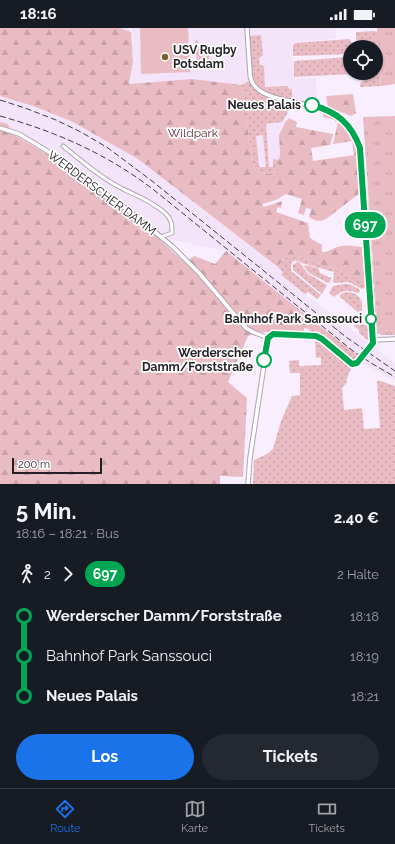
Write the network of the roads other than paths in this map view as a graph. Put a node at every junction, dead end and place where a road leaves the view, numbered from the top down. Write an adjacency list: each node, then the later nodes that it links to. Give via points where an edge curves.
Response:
1 (247, 28): 7 (street, via 251,80 256,88 272,96 332,113 346,123 356,138 360,148)
2 (0, 128): 4 (street, WERDERSCHER DAMM, via 19,134 64,161)
3 (63, 146): 4 (street, WERDERSCHER DAMM, via 92,169 165,213 171,220 172,233)
4 (161, 237): 5 (street, WERDERSCHER DAMM, via 200,274 240,322 253,332)
5 (268, 338): 9 (street, via 273,334 316,336 352,364); 10 (street)
6 (395, 339): 7 (street)
7 (373, 340): 8 (street)
8 (370, 347)
9 (361, 358)
10 (248, 484)

